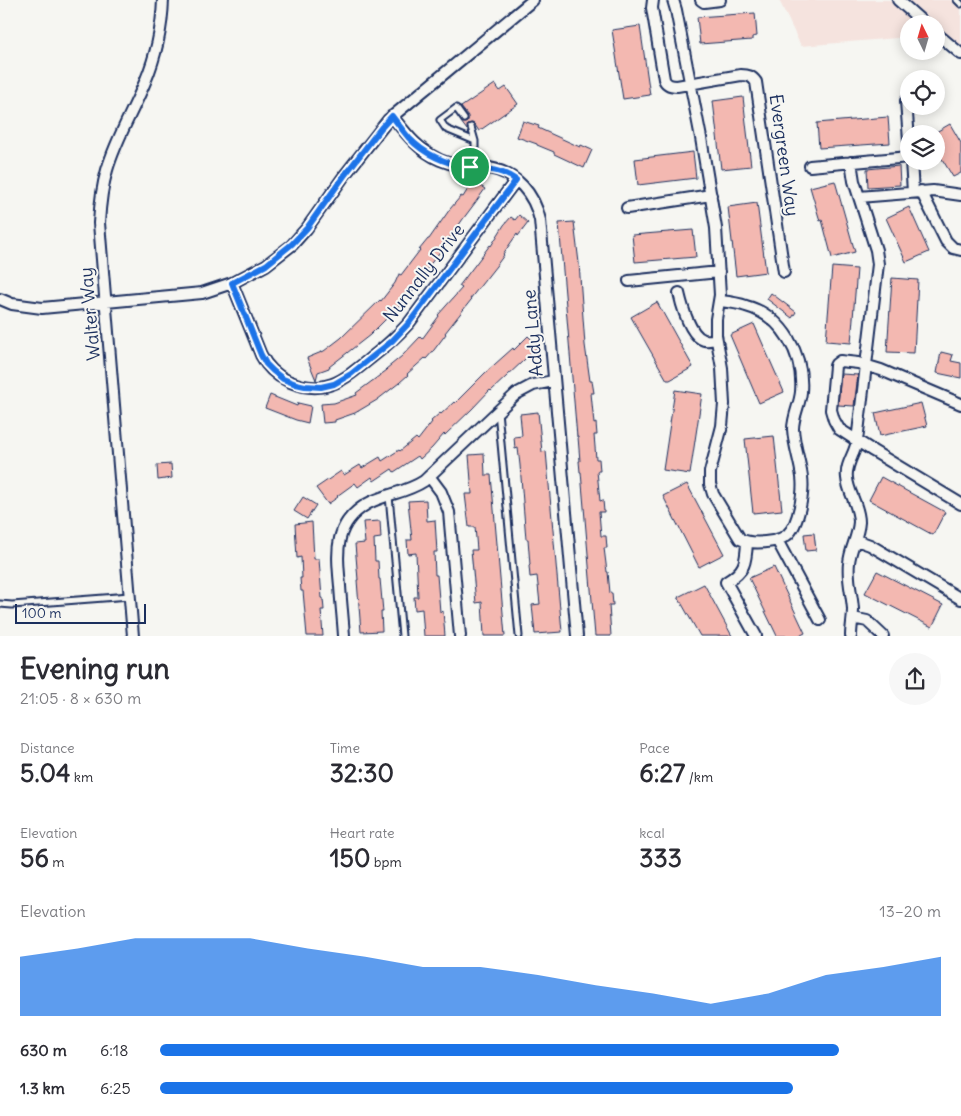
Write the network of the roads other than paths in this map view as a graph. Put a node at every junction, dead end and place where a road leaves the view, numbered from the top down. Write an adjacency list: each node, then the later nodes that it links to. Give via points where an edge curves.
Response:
1 (163, 0): 37 (street, Walter Way, via 159,36 150,70 113,151 104,181 99,223)
2 (533, 0): 14 (street)
3 (653, 0): 13 (street, Evergreen Way, via 665,82 674,86)
4 (673, 0): 13 (street)
5 (701, 0): 6 (street)
6 (720, 0)
7 (898, 0): 10 (street)
8 (957, 0): 9 (lane)
9 (961, 4)
10 (916, 15)
11 (945, 41): 12 (street)
12 (961, 54)
13 (690, 84): 25 (street); 31 (street, Evergreen Way, via 741,75 756,82)
14 (392, 116): 21 (street, Addy Lane, via 411,140 430,155 455,165); 33 (street, via 292,244 266,265)
15 (464, 119): 17 (lane, via 456,108 440,120 446,129)
16 (471, 127): 17 (lane)
17 (475, 141): 21 (lane)
18 (900, 157): 19 (street)
19 (852, 162): 20 (street); 27 (street)
20 (810, 166)
21 (475, 167): 23 (street, Addy Lane, via 498,170)
22 (912, 170): 24 (street)
23 (516, 180): 33 (street, Nunnally Drive, via 409,323 392,341 334,384 302,386 283,379 273,371 261,355); 40 (street, Addy Lane, via 531,196 540,220)
24 (917, 192): 26 (street); 27 (street); 29 (street, via 946,241)
25 (711, 195): 28 (street); 30 (street)
26 (961, 195)
27 (859, 197): 39 (street, via 878,255)
28 (627, 208)
29 (961, 250)
30 (719, 272): 32 (street); 36 (street)
31 (784, 272)
32 (629, 281)
33 (232, 283): 37 (street, via 202,294)
34 (680, 293): 38 (street, via 684,313 695,333 705,340)
35 (0, 299): 37 (street, via 42,308)
36 (720, 301): 38 (street); 47 (street, via 746,306 768,316 788,337 798,364 801,392 793,430 803,480 802,494 794,527)
37 (105, 302): 50 (street, Walter Way)
38 (716, 339): 49 (street, via 724,404 710,484 736,534)
39 (866, 366): 41 (street); 43 (street); 43 (street, via 849,361 838,362 835,366 832,416 840,429)
40 (553, 382): 42 (street, via 524,388); 60 (street, Addy Lane)
41 (961, 404)
42 (498, 410): 44 (street); 59 (lane)
43 (857, 441): 46 (street); 48 (street, via 846,473 859,518)
44 (429, 476): 45 (street, via 417,486); 58 (street, via 441,492 449,512)
45 (389, 496): 56 (street, via 358,510 340,538 337,556); 57 (lane)
46 (961, 504)
47 (777, 540): 49 (street); 54 (street)
48 (856, 540): 51 (street); 53 (street, via 848,564)
49 (747, 542): 61 (street, via 742,569 726,582)
50 (130, 596): 52 (lane, via 12,606); 55 (street, Walter Way)
51 (961, 599)
52 (0, 604)
53 (853, 618): 62 (street); 63 (street, via 867,621)
54 (820, 620)
55 (133, 636)
56 (344, 636)
57 (402, 636)
58 (460, 636)
59 (519, 636)
60 (576, 636)
61 (756, 636)
62 (851, 636)
63 (883, 636)

